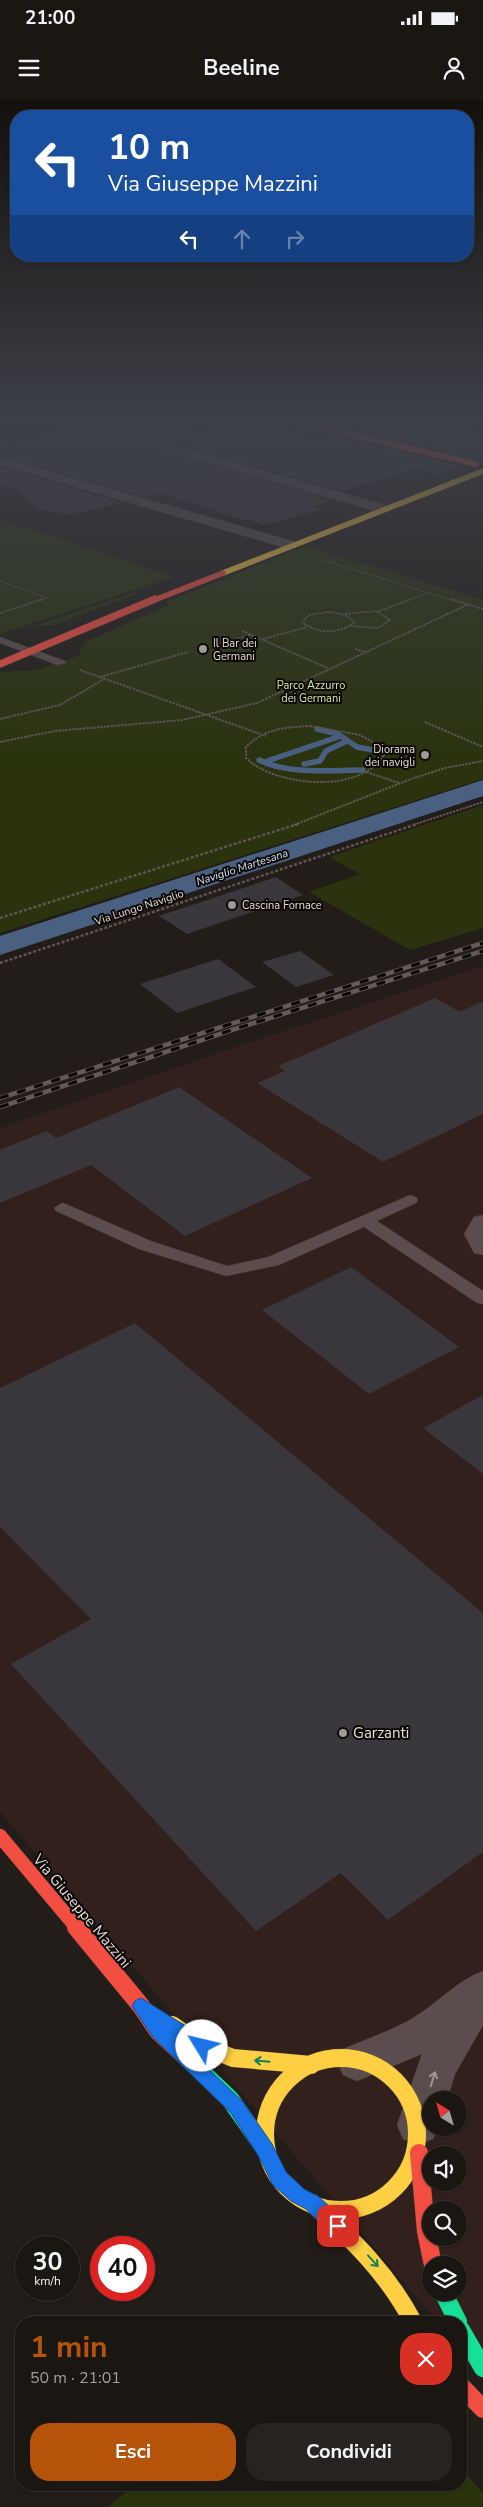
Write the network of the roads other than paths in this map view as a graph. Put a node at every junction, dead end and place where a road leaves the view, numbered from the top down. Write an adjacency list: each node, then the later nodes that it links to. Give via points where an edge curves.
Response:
1 (249, 535): 3 (street)
2 (317, 535): 3 (street)
3 (288, 547): 5 (street)
4 (0, 640): 5 (lane)
5 (26, 650): 6 (street); 7 (lane); 8 (street)
6 (0, 657)
7 (61, 663)
8 (0, 664)
9 (410, 1200): 11 (lane)
10 (62, 1208): 11 (lane, via 145,1245 226,1272 273,1261)
11 (366, 1221): 12 (lane)
12 (483, 1299)
13 (0, 1836): 15 (street, Via Giuseppe Mazzini)
14 (483, 1989): 16 (street, via 429,2030); 18 (street, one-way to 14, via 435,2071)
15 (141, 2006): 17 (street, Via Giuseppe Mazzini, one-way to 15, via 250,2060 218,2053); 19 (street, Via Giuseppe Mazzini, via 158,2031 230,2099)
16 (357, 2062): 17 (street, Via Giuseppe Mazzini, via 333,2060); 18 (street, Via Giuseppe Mazzini, via 378,2070 398,2084 411,2103)
17 (311, 2065): 19 (street, Via Giuseppe Mazzini, via 290,2076 271,2099 264,2120)
18 (418, 2137): 20 (street, Via Giuseppe Mazzini, via 415,2163 407,2176 397,2188 377,2202 345,2209); 21 (street, Via Giuseppe Mazzini)
19 (266, 2150): 20 (street, Via Giuseppe Mazzini, via 280,2178)
20 (312, 2203): 23 (street, Via Giuseppe Mazzini, one-way to 23, via 375,2262 401,2297)
21 (431, 2256)
22 (448, 2301): 24 (street)
23 (409, 2316)
24 (455, 2316)
25 (467, 2340): 26 (street)
26 (483, 2368)
27 (467, 2392): 28 (street)
28 (483, 2409)

